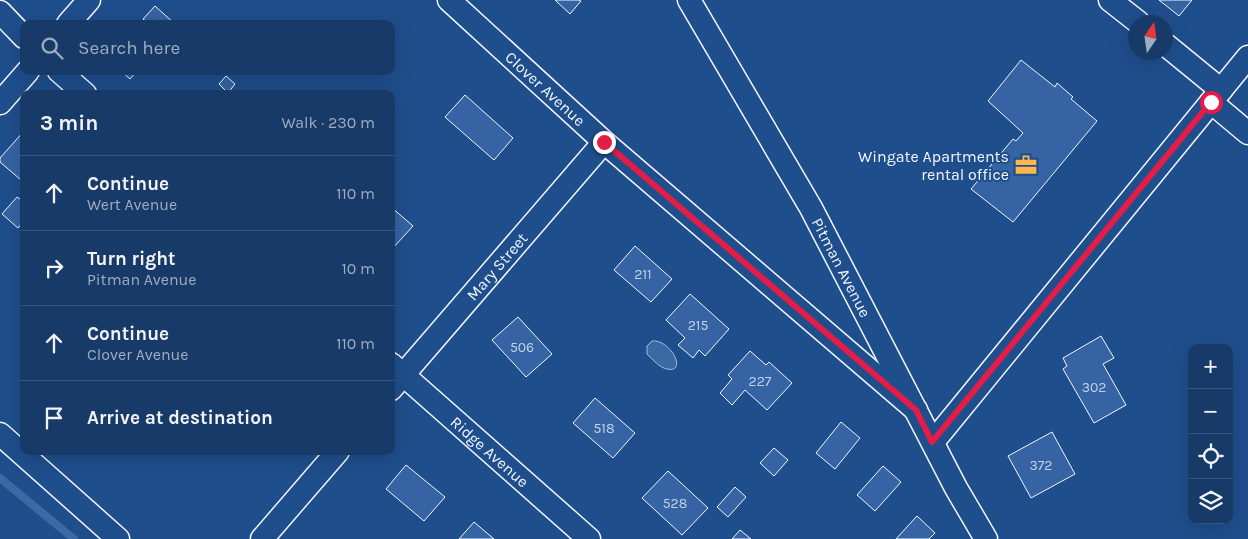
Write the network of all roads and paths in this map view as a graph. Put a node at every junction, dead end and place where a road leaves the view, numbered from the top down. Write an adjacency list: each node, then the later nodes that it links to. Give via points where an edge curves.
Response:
1 (89, 0): 7 (street)
2 (449, 0): 17 (street, Clover Avenue)
3 (689, 0): 19 (street, Pitman Avenue, via 811,208)
4 (1110, 0): 6 (street)
5 (0, 12): 8 (street)
6 (1129, 15)
7 (72, 20)
8 (20, 33)
9 (1173, 52): 14 (street)
10 (1248, 57): 14 (street)
11 (24, 75): 15 (street)
12 (64, 75): 13 (street)
13 (81, 90)
14 (1216, 96): 16 (street); 21 (street)
15 (0, 103)
16 (1248, 133)
17 (604, 142): 18 (street, Mary Street); 19 (street, Clover Avenue)
18 (395, 376): 27 (street, Ridge Avenue)
19 (916, 410): 21 (street, Pitman Avenue)
20 (0, 434): 22 (street)
21 (932, 442): 28 (street, Pitman Avenue)
22 (20, 452)
23 (24, 455): 25 (street)
24 (335, 455): 26 (street)
25 (118, 539)
26 (262, 539)
27 (588, 539)
28 (986, 539)

